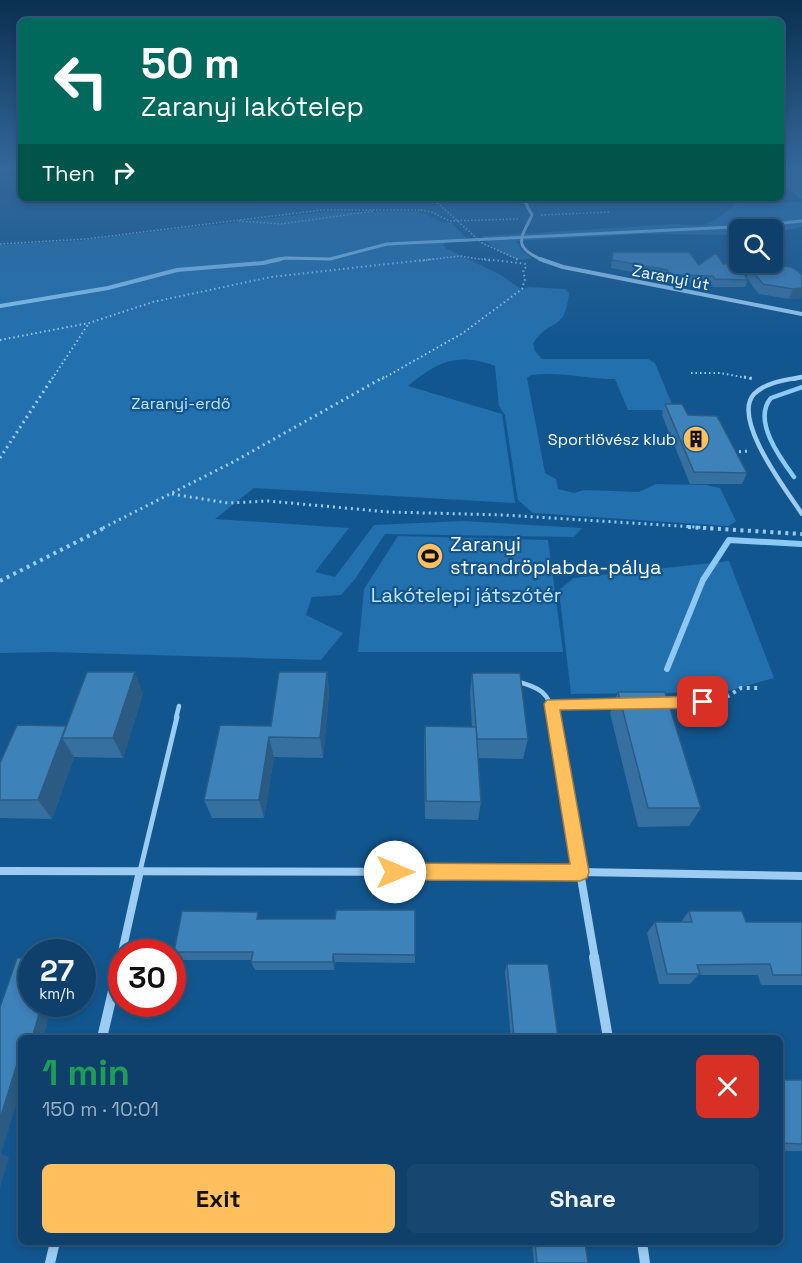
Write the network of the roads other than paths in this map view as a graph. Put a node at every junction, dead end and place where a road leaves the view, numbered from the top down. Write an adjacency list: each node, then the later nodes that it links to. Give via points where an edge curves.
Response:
1 (526, 226): 2 (street, Zaranyi út, via 522,241 527,251 540,260)
2 (802, 314)
3 (802, 377): 4 (street, via 761,389 751,399 746,413 762,451)
4 (802, 514)
5 (505, 681): 8 (lane, via 538,687)
6 (703, 702): 7 (lane)
7 (657, 703)
8 (552, 704): 9 (lane); 13 (lane)
9 (622, 704)
10 (179, 706): 12 (lane)
11 (0, 871): 12 (street)
12 (140, 872): 13 (street); 15 (street)
13 (580, 872): 14 (street); 18 (street)
14 (802, 876)
15 (125, 939)
16 (108, 1012): 17 (street)
17 (103, 1035)
18 (607, 1035)
19 (54, 1245): 21 (street)
20 (642, 1245): 22 (street)
21 (50, 1263)
22 (645, 1263)

